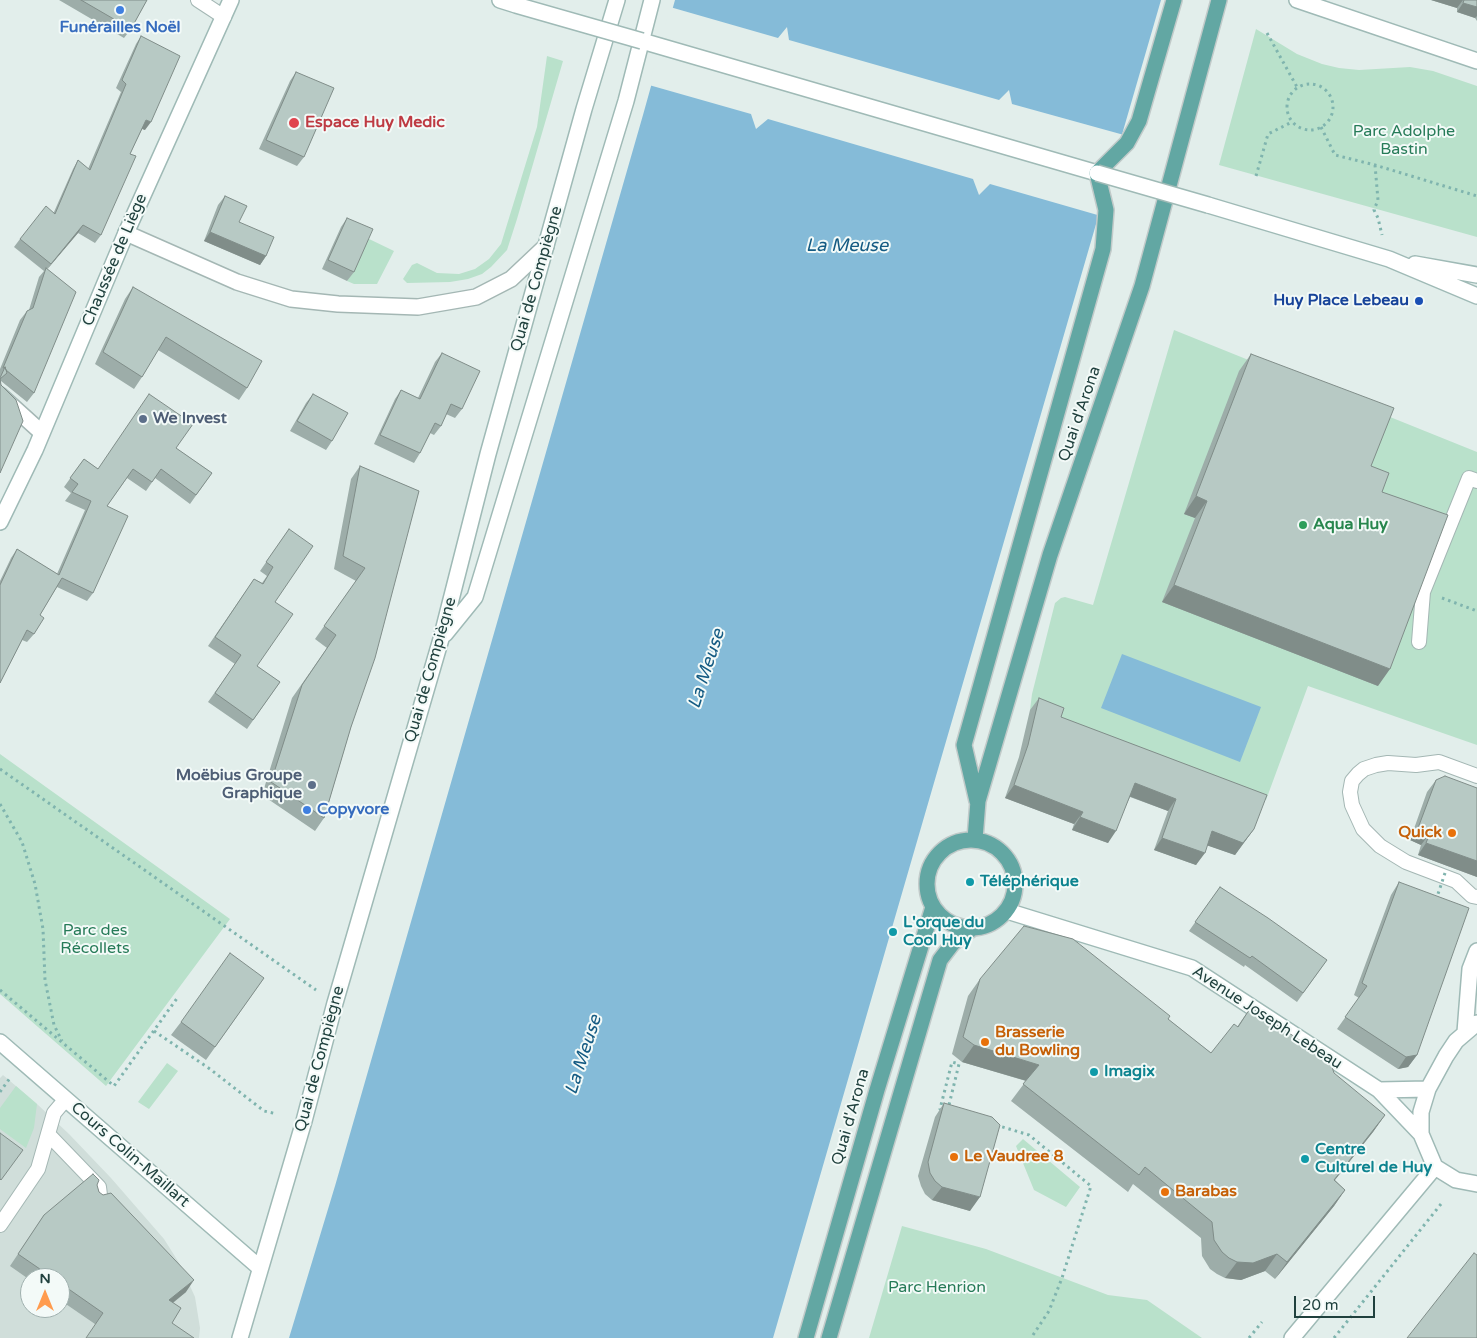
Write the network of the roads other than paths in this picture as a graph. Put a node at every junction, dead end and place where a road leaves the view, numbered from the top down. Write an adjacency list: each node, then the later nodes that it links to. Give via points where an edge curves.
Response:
1 (198, 0): 9 (lane)
2 (231, 0): 9 (street, Chaussée de Liège)
3 (500, 0): 10 (street, bridge)
4 (617, 0): 14 (street, Quai de Compiègne)
5 (652, 0): 10 (street)
6 (1174, 0): 12 (main road, via 1139,121 1127,143)
7 (1219, 0): 25 (main road, Quai d'Arona, via 1142,286 1050,556)
8 (1297, 0): 11 (street)
9 (224, 16): 13 (street, Chaussée de Liège)
10 (642, 41): 12 (street); 22 (street, via 475,597)
11 (1477, 60)
12 (1096, 174): 15 (street, bridge); 25 (main road, via 1106,210 1103,249 964,745)
13 (126, 232): 14 (street, via 237,282 291,299 418,307 476,298 511,278); 19 (street, Chaussée de Liège)
14 (546, 246): 22 (street, Quai de Compiègne)
15 (1389, 259): 16 (street); 17 (street)
16 (1477, 274)
17 (1477, 296)
18 (0, 395): 19 (street)
19 (41, 432): 21 (street, Chaussée de Liège)
20 (1477, 481): 23 (lane, via 1469,478 1423,592)
21 (0, 522)
22 (441, 639): 43 (street, Quai de Compiègne)
23 (1419, 642)
24 (1477, 776): 27 (lane, via 1439,762 1416,765 1388,763 1364,769 1352,780 1350,792 1363,829 1380,846 1406,862 1456,881)
25 (978, 801): 26 (main road, Quai d'Arona)
26 (975, 839): 28 (main road, via 961,840 937,854 926,880); 29 (main road, via 993,844 1007,857 1015,875 1015,894)
27 (1477, 897)
28 (933, 907): 30 (main road, via 943,919 958,926); 45 (main road, Quai d'Arona)
29 (1007, 911): 30 (main road, via 998,920); 35 (street, Avenue Joseph Lebeau, via 1192,968)
30 (974, 928): 46 (main road, via 953,943 940,960)
31 (1477, 951): 32 (street, via 1470,970)
32 (1471, 1028): 34 (street, via 1456,1041)
33 (0, 1042): 36 (street, Cours Colin-Maillart)
34 (1428, 1088): 35 (street); 38 (street, via 1421,1112)
35 (1379, 1090): 38 (street, Avenue Joseph Lebeau)
36 (65, 1100): 37 (lane, via 54,1113); 43 (street, Cours Colin-Maillart)
37 (48, 1134): 41 (lane, via 99,1187); 42 (lane, via 38,1169)
38 (1421, 1134): 39 (street)
39 (1435, 1166): 40 (street, via 1456,1180); 47 (street)
40 (1477, 1184)
41 (97, 1198)
42 (1, 1220)
43 (260, 1268): 44 (street, Quai de Compiègne)
44 (240, 1338)
45 (806, 1338)
46 (829, 1338)
47 (1292, 1338)

